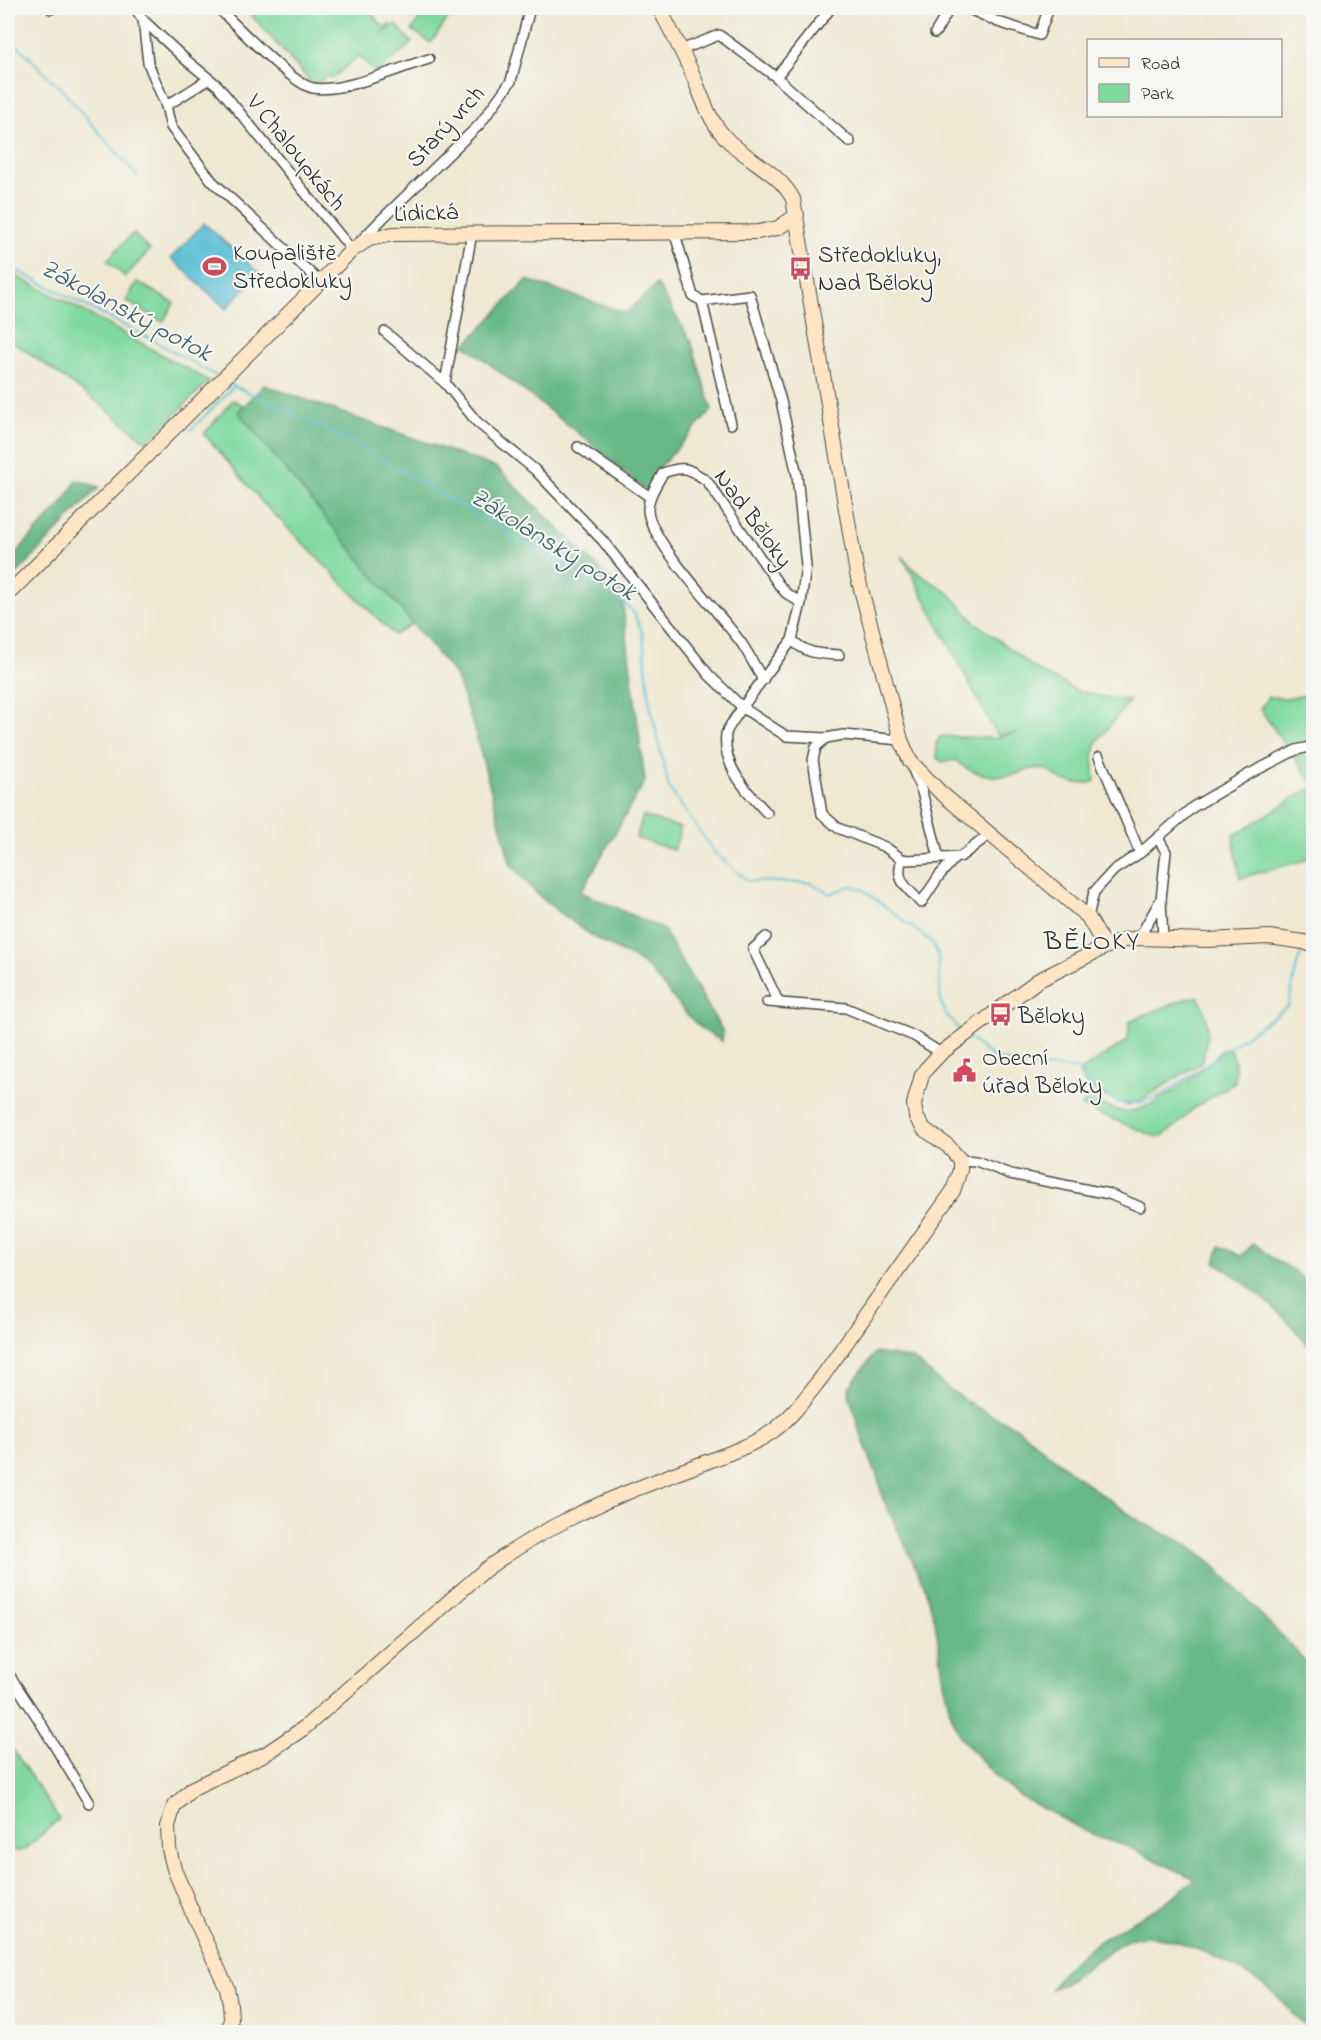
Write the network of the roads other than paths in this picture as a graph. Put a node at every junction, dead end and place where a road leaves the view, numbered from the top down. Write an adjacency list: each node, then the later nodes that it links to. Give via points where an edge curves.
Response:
1 (135, 8): 9 (street, V Chaloupkách)
2 (218, 8): 12 (street, via 284,71 311,88 339,87)
3 (530, 8): 20 (street, Starý vrch, via 511,81 480,124)
4 (659, 8): 11 (street)
5 (831, 8): 13 (street)
6 (950, 8): 10 (street)
7 (967, 8): 8 (street, via 1039,35)
8 (1049, 8)
9 (143, 20): 14 (street, V Chaloupkách); 15 (street, V Chaloupkách, via 148,63)
10 (935, 33)
11 (681, 50): 13 (street, via 719,35); 17 (street, via 721,133 788,189)
12 (429, 59)
13 (776, 77): 16 (street)
14 (209, 79): 15 (street); 20 (street, V Chaloupkách)
15 (166, 106): 21 (street, V Chaloupkách, via 171,127 212,181)
16 (850, 142)
17 (797, 215): 19 (street, Lidická, via 770,231); 35 (street, via 857,574)
18 (472, 233): 19 (street, Lidická); 20 (street, Lidická, via 383,235); 24 (street)
19 (675, 234): 22 (street, via 689,290)
20 (352, 250): 21 (street, Lidická)
21 (320, 282): 28 (street, Lidická)
22 (702, 301): 25 (street); 29 (street, Nad Běloky, via 750,295 781,401 797,475 806,566)
23 (385, 332): 24 (street)
24 (446, 383): 33 (street, via 477,422 535,470 603,541 709,675)
25 (731, 424)
26 (579, 447): 27 (street)
27 (650, 497): 29 (street, Nad Běloky, via 663,472 691,469 707,481 779,585); 32 (street, via 648,511 653,527 678,566 743,645)
28 (8, 594)
29 (801, 603): 30 (street, Nad Běloky)
30 (792, 640): 31 (street, via 812,654); 32 (street, Nad Běloky)
31 (839, 655)
32 (763, 680): 33 (street, Nad Běloky)
33 (743, 708): 34 (street, via 786,736); 39 (street, Nad Běloky, via 726,732 726,753 742,787)
34 (826, 738): 35 (street, via 843,735); 45 (street, via 816,747 813,760 822,814 838,828 885,847)
35 (901, 740): 38 (street)
36 (1314, 746): 41 (street, via 1296,750 1251,772 1193,807)
37 (1099, 757): 42 (street)
38 (910, 761): 40 (street); 43 (street)
39 (766, 813)
40 (990, 834): 44 (street); 47 (street)
41 (1158, 838): 42 (street); 46 (street, via 1166,852)
42 (1140, 853): 47 (street, via 1114,870 1094,892)
43 (939, 858): 44 (street); 45 (street)
44 (955, 858): 45 (street, via 921,903 899,878)
45 (902, 859)
46 (1161, 899): 49 (street); 50 (street)
47 (1088, 917): 52 (street)
48 (766, 936): 54 (street, via 753,949)
49 (1139, 938): 50 (street); 52 (street)
50 (1163, 939): 51 (street, via 1269,937)
51 (1314, 946)
52 (1105, 947): 55 (street, via 1037,981)
53 (766, 1002): 54 (street)
54 (779, 1003): 55 (street, via 846,1008 914,1036)
55 (941, 1053): 56 (street, via 922,1075 914,1111 919,1124)
56 (960, 1160): 57 (street, via 1109,1194); 60 (street, via 957,1180 945,1203 822,1377 771,1433 601,1502 517,1547 486,1569 304,1728 267,1753 194,1788 174,1806 168,1826 169,1849 226,1988 231,2019)
57 (1140, 1207)
58 (8, 1673): 59 (street)
59 (88, 1803)
60 (228, 2032)

